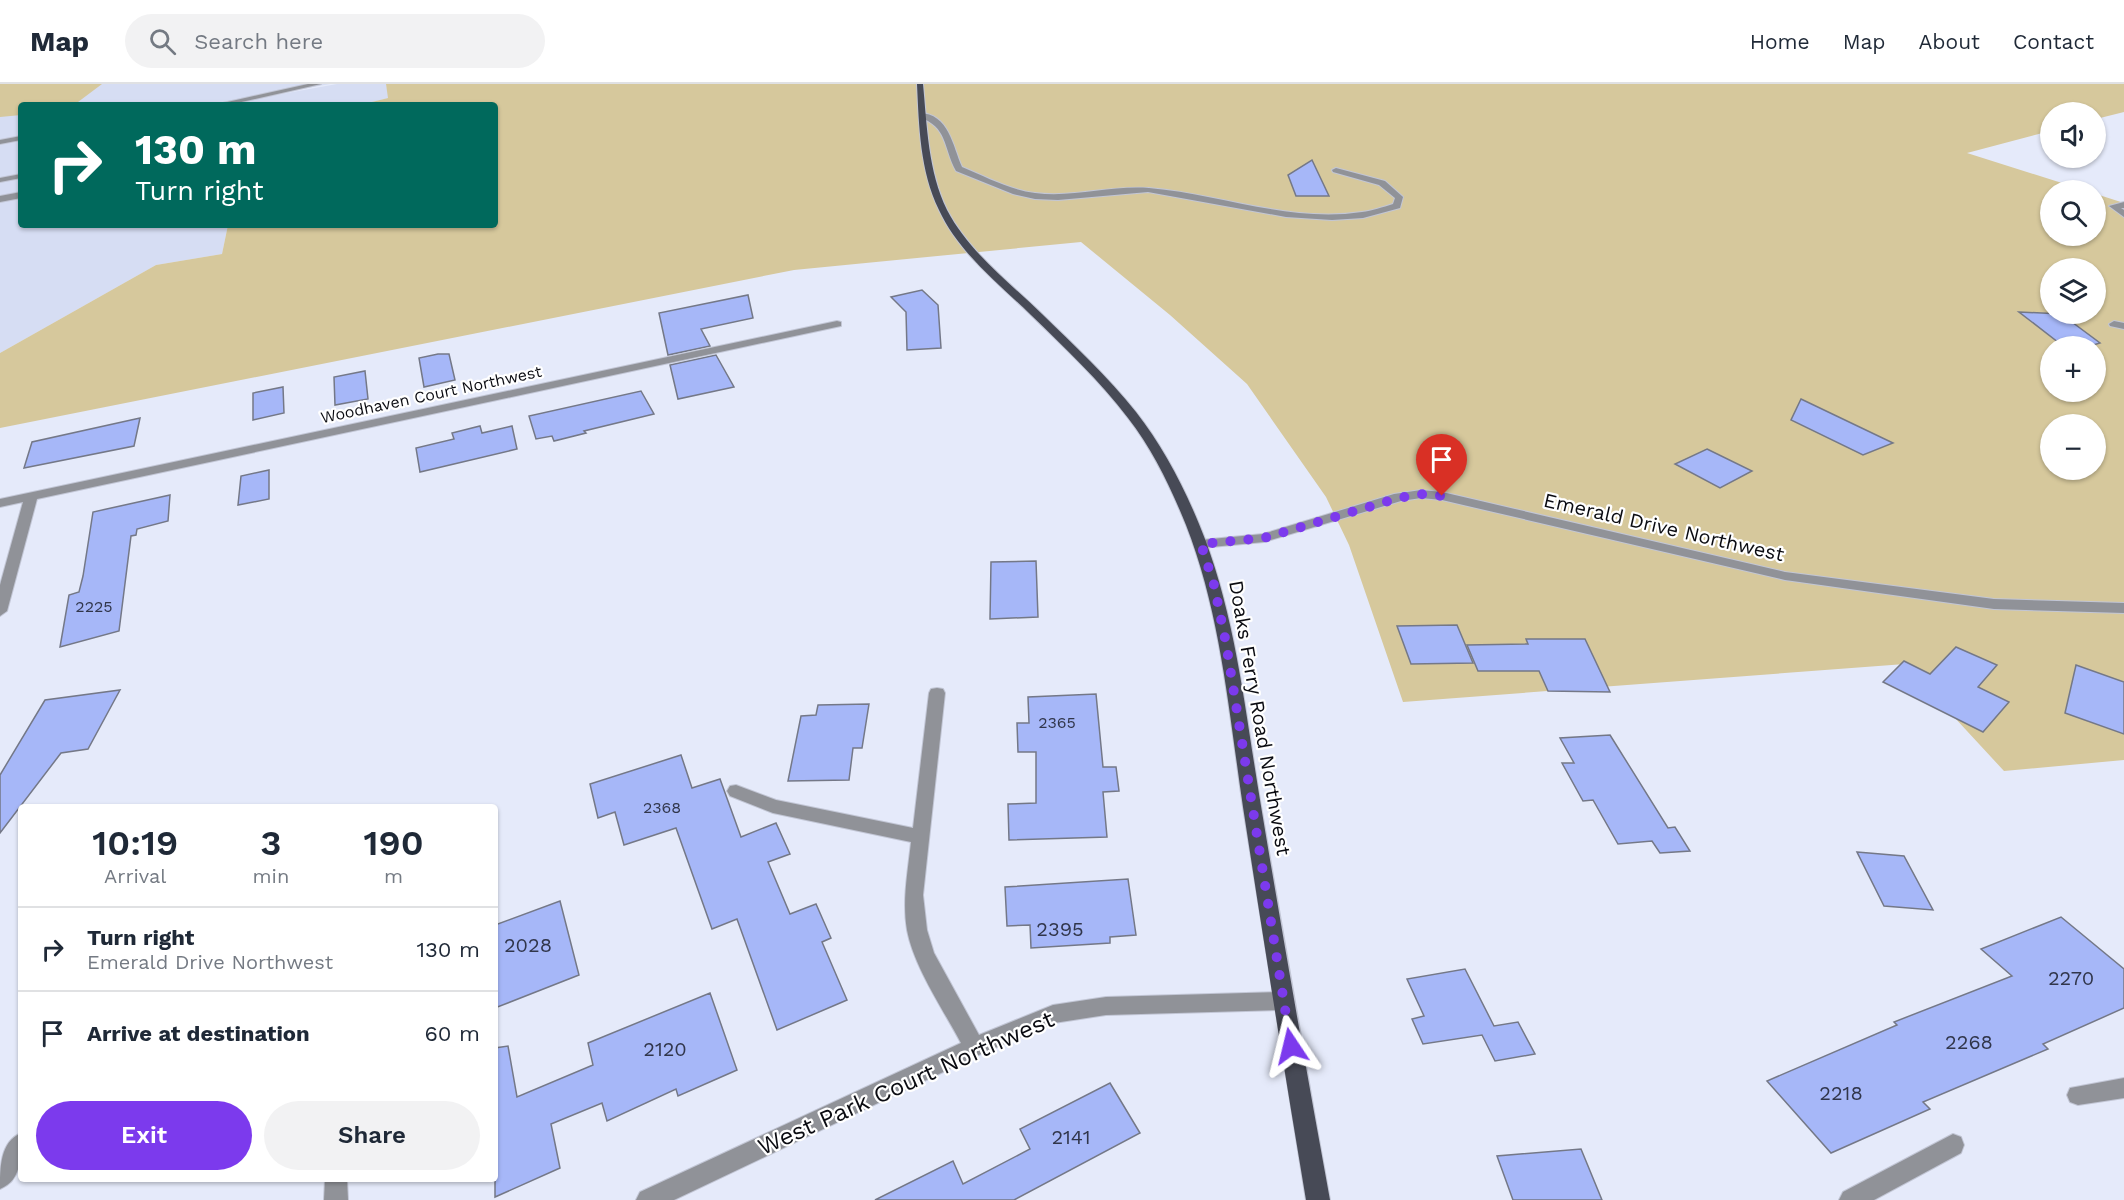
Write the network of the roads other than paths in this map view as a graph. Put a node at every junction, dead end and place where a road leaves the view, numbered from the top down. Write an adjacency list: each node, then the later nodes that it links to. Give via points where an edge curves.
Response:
1 (318, 84): 3 (street)
2 (920, 84): 4 (main road, Doaks Ferry Road Northwest)
3 (232, 102)
4 (922, 115): 7 (street, via 934,119 947,133 959,169 1026,194 1058,197 1148,190 1286,214 1332,217 1372,214 1397,206 1399,197 1382,183); 17 (main road, Doaks Ferry Road Northwest, via 931,178 956,233 1070,346 1136,420 1174,483)
5 (18, 139): 6 (street)
6 (0, 142)
7 (1336, 170)
8 (18, 177): 9 (street)
9 (0, 180)
10 (18, 196): 11 (street)
11 (0, 199)
12 (2124, 205): 13 (street, via 2113,206)
13 (2124, 214)
14 (837, 324): 15 (street, Woodhaven Court Northwest)
15 (31, 496): 16 (street, Woodhaven Court Northwest); 19 (street)
16 (0, 503)
17 (1201, 544): 18 (street, Emerald Drive Northwest, via 1264,538 1420,494 1492,506 1785,576 1994,604); 23 (main road, Doaks Ferry Road Northwest, via 1226,643)
18 (2124, 608)
19 (0, 611)
20 (937, 693): 22 (street)
21 (736, 791): 22 (street, via 773,806)
22 (920, 837): 24 (street, via 914,895 917,930 925,955)
23 (1283, 1001): 24 (street, West Park Court Northwest, via 1106,1006 1053,1014); 33 (main road, Doaks Ferry Road Northwest)
24 (974, 1047): 32 (street, West Park Court Northwest)
25 (2124, 1088): 26 (street)
26 (2078, 1095)
27 (1953, 1145): 34 (street)
28 (18, 1149): 29 (street)
29 (0, 1178)
30 (336, 1182): 31 (street)
31 (336, 1200)
32 (648, 1200)
33 (1318, 1200)
34 (1851, 1200)

